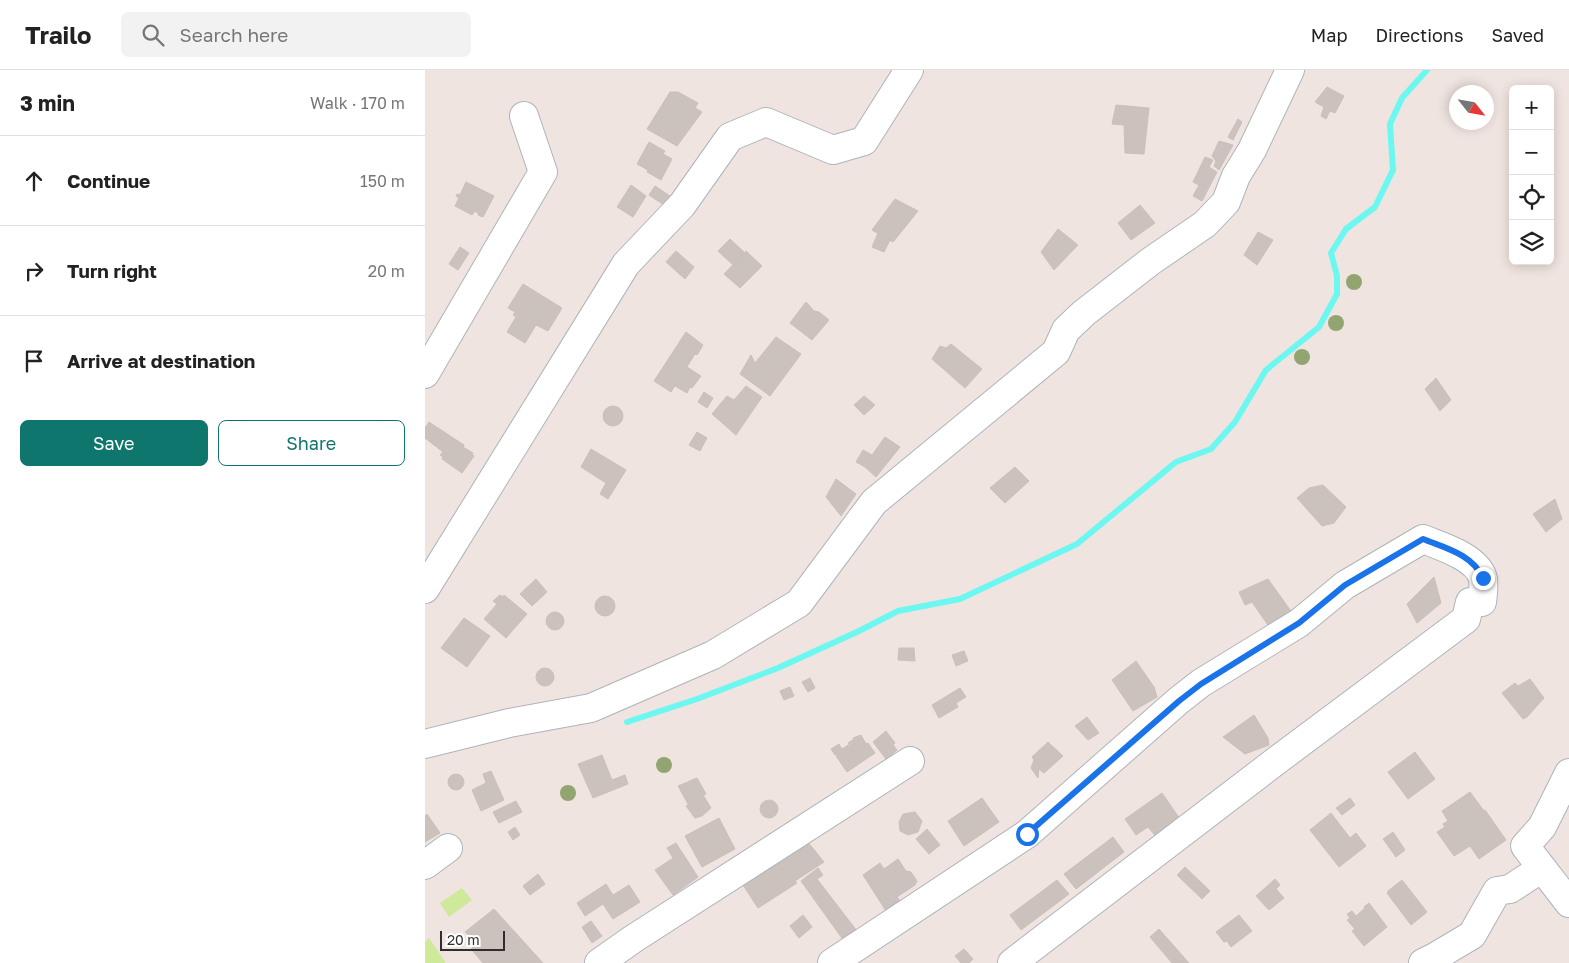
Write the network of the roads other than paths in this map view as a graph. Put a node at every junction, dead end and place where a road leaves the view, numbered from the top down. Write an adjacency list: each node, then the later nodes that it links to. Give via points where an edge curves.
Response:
1 (909, 70): 5 (street, via 864,141 833,150 765,122 730,137 681,206 625,264)
2 (1290, 70): 6 (street, via 1226,202 1205,224 1083,312 1066,330 1056,352 874,502 799,603 713,655 591,708 509,723)
3 (525, 116): 4 (street, via 543,172)
4 (425, 374)
5 (425, 589)
6 (425, 744)
7 (910, 761): 13 (street)
8 (1569, 773): 11 (street, via 1542,826 1525,846)
9 (448, 848): 10 (street)
10 (425, 865)
11 (1542, 868): 12 (street); 16 (street, via 1510,889 1497,890 1472,935)
12 (1569, 903)
13 (599, 963)
14 (832, 963): 15 (street, via 1027,834 1186,695 1299,623 1345,585 1423,539 1461,554 1480,572 1483,578 1482,602 1470,602 1466,619)
15 (1012, 963)
16 (1423, 963)

